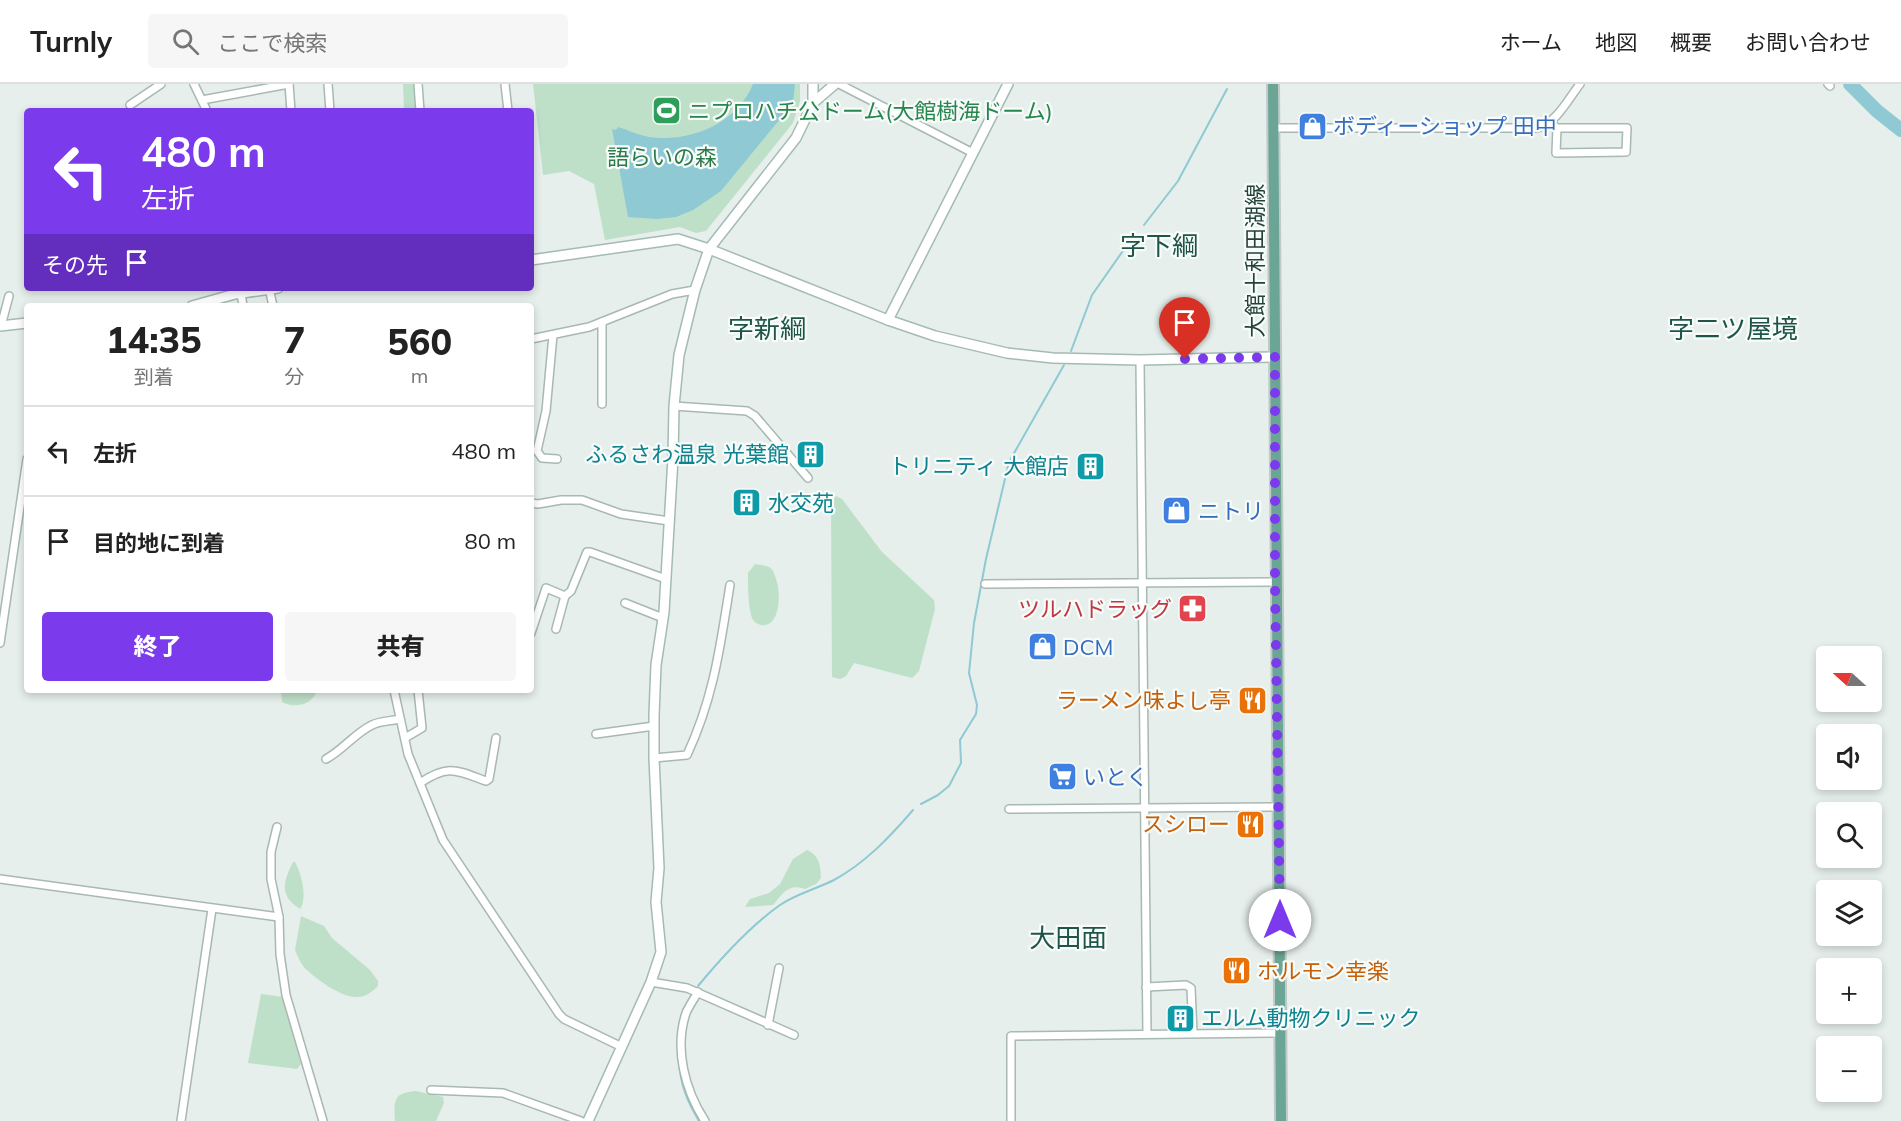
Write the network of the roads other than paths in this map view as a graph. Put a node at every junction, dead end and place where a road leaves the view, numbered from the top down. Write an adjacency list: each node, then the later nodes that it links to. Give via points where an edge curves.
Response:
1 (161, 84): 14 (street)
2 (194, 84): 12 (street)
3 (289, 84): 12 (street); 16 (street)
4 (328, 84): 17 (street)
5 (418, 84): 18 (street)
6 (505, 84): 19 (street)
7 (813, 84): 13 (street)
8 (837, 84): 13 (street); 23 (street)
9 (1008, 84): 23 (street)
10 (1270, 84): 21 (main road, 大館十和田湖線)
11 (1580, 84): 20 (street)
12 (202, 100): 15 (street)
13 (813, 103): 24 (street, via 796,138)
14 (130, 105)
15 (206, 108)
16 (291, 108)
17 (330, 108)
18 (420, 108)
19 (508, 108)
20 (1549, 122): 21 (street, via 1537,128); 22 (street)
21 (1274, 128): 38 (main road, 大館十和田湖線)
22 (1557, 128): 22 (street, via 1627,128 1626,152 1556,153)
23 (973, 153): 32 (street)
24 (709, 249): 25 (street, via 678,239); 26 (street); 32 (street)
25 (534, 260)
26 (696, 290): 33 (street, via 672,294); 41 (street, via 679,355)
27 (253, 291): 28 (street)
28 (241, 293): 30 (street); 31 (street)
29 (9, 296): 35 (street)
30 (203, 303)
31 (243, 303)
32 (888, 320): 39 (street, via 1007,353)
33 (602, 322): 36 (street); 40 (street)
34 (24, 323): 35 (street)
35 (0, 326)
36 (553, 335): 37 (street); 42 (street, via 546,411 537,451 542,458)
37 (534, 338)
38 (1275, 357): 39 (street); 48 (main road, 大館十和田湖線)
39 (1140, 360): 49 (street)
40 (602, 404)
41 (674, 406): 43 (street, via 747,411); 46 (street)
42 (557, 459)
43 (808, 478)
44 (24, 479): 57 (street)
45 (534, 503): 46 (street, via 582,500 621,514)
46 (669, 521): 47 (street)
47 (666, 579): 52 (street, via 587,552 571,591); 54 (street)
48 (1275, 582): 49 (street); 68 (main road, 大館十和田湖線)
49 (1143, 583): 50 (street); 69 (street)
50 (985, 584)
51 (730, 585): 65 (street, via 715,677 701,725 687,755)
52 (565, 596): 55 (street, via 546,588); 56 (street)
53 (625, 603): 54 (street)
54 (663, 618): 61 (street, via 656,665)
55 (534, 624)
56 (556, 629)
57 (0, 643)
58 (395, 693): 60 (street)
59 (418, 693): 63 (street, via 422,728)
60 (400, 719): 63 (street); 66 (street, via 376,723)
61 (654, 726): 62 (street); 65 (street)
62 (596, 734)
63 (405, 738): 67 (street)
64 (496, 738): 67 (street, via 486,781 464,772 444,770)
65 (654, 758): 76 (street, via 659,868 656,902 661,951)
66 (326, 759)
67 (420, 783): 84 (street, via 443,840 558,1014)
68 (1278, 807): 69 (street); 81 (main road, 大館十和田湖線)
69 (1145, 808): 70 (street); 77 (street)
70 (1009, 809)
71 (277, 827): 74 (street, via 271,852 271,879)
72 (0, 879): 73 (street)
73 (212, 909): 74 (street); 86 (street)
74 (279, 917): 87 (street, via 286,995)
75 (779, 968): 79 (street)
76 (651, 982): 78 (street); 84 (street)
77 (1146, 987): 80 (street, via 1191,988); 82 (street)
78 (698, 992): 79 (street); 90 (street, via 684,1022 683,1066 694,1104)
79 (768, 1025): 83 (street)
80 (1193, 1033): 81 (street); 82 (street)
81 (1281, 1033): 92 (main road, 大館十和田湖線)
82 (1147, 1034): 91 (street, via 1011,1036)
83 (794, 1035)
84 (622, 1047): 89 (street)
85 (431, 1090): 88 (street, via 503,1093)
86 (181, 1121)
87 (322, 1121)
88 (581, 1121)
89 (588, 1121)
90 (705, 1121)
91 (1011, 1121)
92 (1281, 1121)

